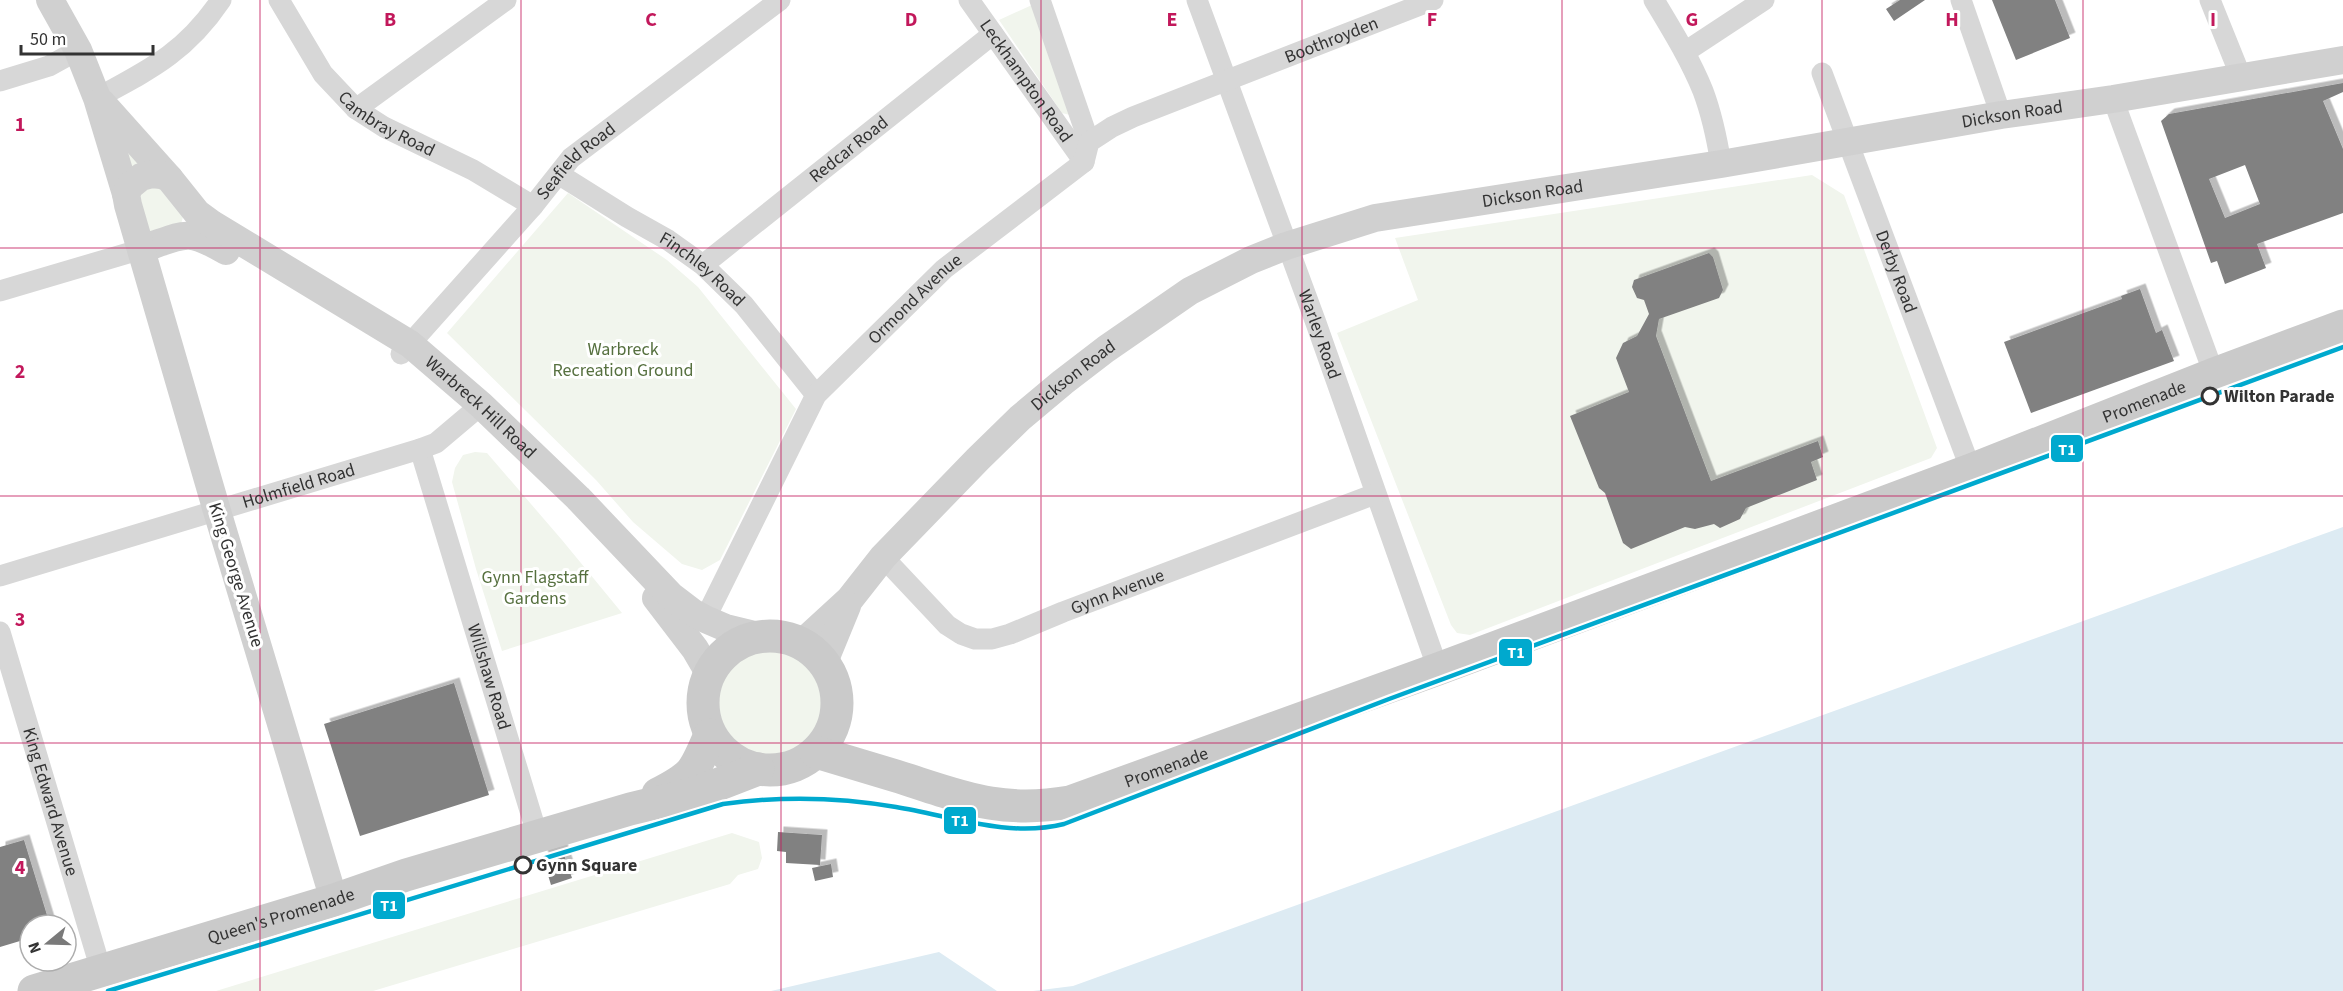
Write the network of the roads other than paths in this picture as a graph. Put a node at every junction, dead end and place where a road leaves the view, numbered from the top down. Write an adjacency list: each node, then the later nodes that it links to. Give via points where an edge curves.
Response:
1 (50, 0): 16 (street, Warbreck Hill Road)
2 (221, 0): 23 (street, via 189,40 165,61)
3 (279, 0): 25 (street, Cambray Road, via 323,74)
4 (506, 0): 25 (street)
5 (780, 0): 30 (street, Seafield Road, via 571,158)
6 (969, 0): 15 (street, Leckhampton Road)
7 (1040, 0): 28 (street)
8 (1197, 0): 21 (street, Warley Road)
9 (1433, 0): 14 (street, Boothroyden)
10 (1654, 0): 17 (street)
11 (1764, 0): 17 (street)
12 (1961, 0): 26 (street)
13 (2210, 0): 20 (street)
14 (1406, 5): 21 (street, Boothroyden)
15 (993, 34): 28 (street, Leckhampton Road); 37 (street, Redcar Road)
16 (78, 50): 22 (street, via 49,66); 23 (street, Warbreck Hill Road)
17 (1685, 52): 29 (street, via 1704,92)
18 (2343, 60): 20 (street, Dickson Road)
19 (1822, 73): 27 (street, Derby Road)
20 (2241, 77): 24 (street, Dickson Road)
21 (1227, 80): 28 (street, Ormond Avenue, via 1112,127); 35 (street, Warley Road)
22 (0, 81)
23 (97, 98): 31 (street, Warbreck Hill Road); 33 (street, Warbreck Hill Road)
24 (2113, 99): 26 (street, Dickson Road); 41 (street)
25 (356, 109): 32 (street, Cambray Road)
26 (2001, 115): 27 (street, Dickson Road)
27 (1848, 143): 29 (street, Dickson Road); 45 (street, Derby Road)
28 (1087, 152): 42 (street, Ormond Avenue, via 944,269)
29 (1721, 164): 35 (street, Dickson Road, via 1376,218)
30 (560, 175): 32 (street, Seafield Road); 37 (street, Finchley Road)
31 (176, 187): 33 (street, via 161,175 144,176 134,182); 34 (street, via 184,213); 40 (street, Warbreck Hill Road, via 197,213 212,224)
32 (533, 206): 40 (street, Seafield Road)
33 (129, 207): 36 (street, Warbreck Hill Road)
34 (173, 239): 36 (street, Warbreck Hill Road); 40 (street, Warbreck Hill Road, via 189,234 203,237)
35 (1286, 246): 46 (street, Warley Road); 48 (street, Dickson Road, via 1190,291 1106,349 1020,418)
36 (142, 249): 38 (street); 47 (street, King George Avenue)
37 (703, 265): 42 (street, Finchley Road, via 744,305)
38 (0, 291)
39 (2343, 326): 41 (main road, Promenade)
40 (405, 349): 43 (street, Warbreck Hill Road)
41 (2214, 374): 45 (main road, Promenade)
42 (816, 395): 50 (street, Ormond Avenue)
43 (476, 409): 44 (street, Holmfield Road, via 436,443); 50 (street, Warbreck Hill Road, via 602,522 671,596); 55 (street, Warbreck Hill Road, via 659,601)
44 (420, 449): 47 (street, Holmfield Road); 62 (street, Willshaw Road)
45 (1971, 470): 54 (main road, Promenade)
46 (1375, 494): 48 (street, Gynn Avenue, via 992,639 975,639 947,624); 54 (street, Warley Road)
47 (217, 512): 49 (street, Holmfield Road); 63 (street, King George Avenue)
48 (883, 557): 53 (street, Dickson Road)
49 (0, 576)
50 (705, 619): 52 (street, Warbreck Hill Road)
51 (0, 632): 64 (street, King Edward Avenue)
52 (759, 636): 53 (main road, via 781,636); 55 (main road, via 732,646)
53 (813, 652): 56 (main road, via 832,675 836,690)
54 (1438, 669): 60 (main road, Promenade, via 1070,802 1040,807 1005,806 971,800)
55 (709, 673): 57 (main road, via 702,705)
56 (835, 721): 58 (main road); 60 (main road, Promenade, via 856,746)
57 (710, 735): 59 (main road, via 722,751 739,763); 61 (main road, Queen's Promenade, via 687,779)
58 (816, 752): 59 (main road, via 780,770); 60 (main road, Promenade)
59 (758, 769): 61 (main road, Queen's Promenade, via 696,793)
60 (894, 776)
61 (630, 809): 62 (main road, Queen's Promenade)
62 (538, 837): 63 (main road, Queen's Promenade)
63 (334, 900): 64 (main road, Queen's Promenade)
64 (101, 970): 65 (main road, Queen's Promenade)
65 (34, 991)

